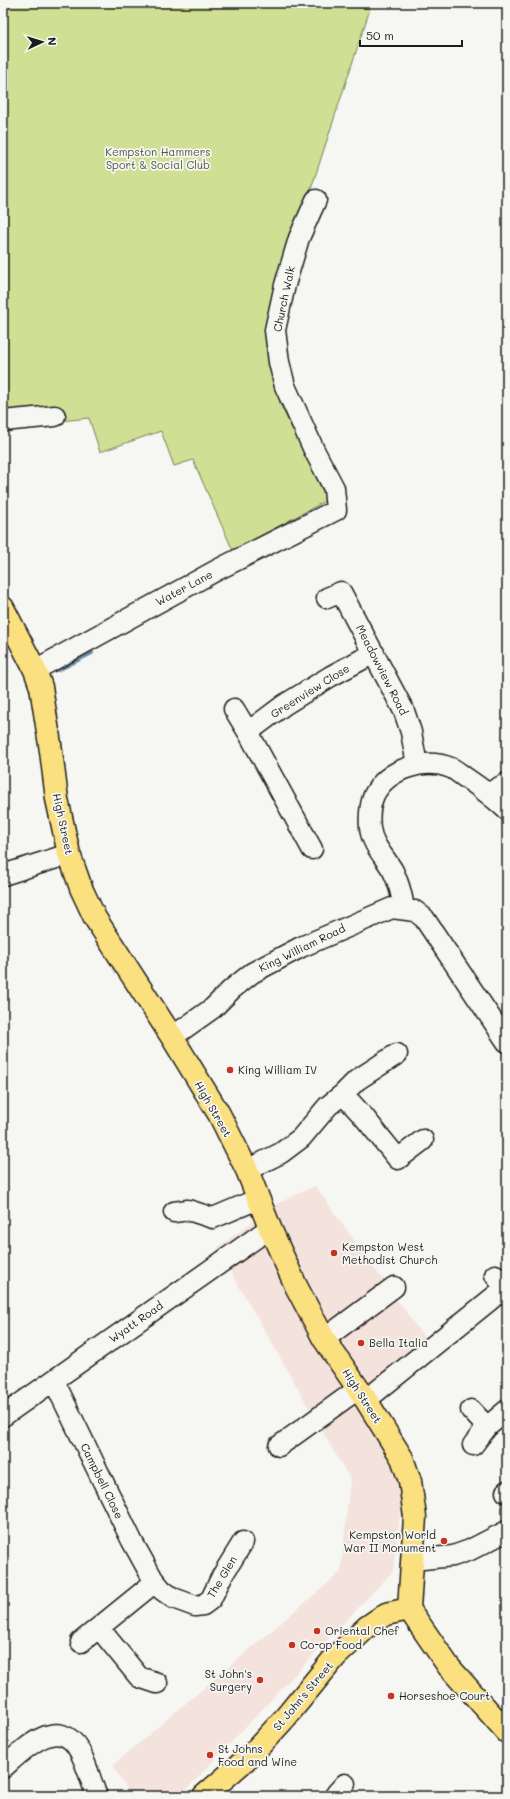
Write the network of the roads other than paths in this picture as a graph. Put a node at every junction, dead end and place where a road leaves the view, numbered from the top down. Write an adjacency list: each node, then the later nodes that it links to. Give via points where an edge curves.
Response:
1 (316, 200): 4 (street, Church Walk, via 299,238 275,330 285,386 334,488)
2 (55, 416): 3 (street)
3 (3, 421)
4 (336, 510): 8 (street, Water Lane, via 217,570)
5 (327, 598): 7 (street, Meadowview Road, via 341,592)
6 (3, 608): 8 (main road, High Street)
7 (374, 653): 10 (street, Greenview Close, via 284,705); 11 (street, Meadowview Road, via 404,711)
8 (35, 670): 16 (main road, High Street, via 42,694 57,799)
9 (234, 709): 10 (street)
10 (248, 732): 15 (street)
11 (417, 765): 13 (street, via 435,764 452,768); 18 (street, via 398,771 384,781 374,795 370,812 370,829 378,850 401,889)
12 (507, 783): 13 (street)
13 (489, 793): 14 (street)
14 (507, 810)
15 (312, 849)
16 (69, 854): 17 (street); 19 (main road, High Street, via 95,918)
17 (3, 875)
18 (404, 908): 19 (street, King William Road, via 392,908 355,923 252,973 213,1008); 20 (street, via 424,918)
19 (172, 1037): 24 (main road, High Street, via 219,1114)
20 (507, 1042)
21 (397, 1054): 22 (street, via 357,1080)
22 (343, 1094): 23 (street, via 398,1159); 24 (street, via 328,1106 301,1138 282,1153)
23 (423, 1140)
24 (247, 1170): 25 (main road, High Street)
25 (258, 1199): 26 (street, via 213,1218); 27 (main road, High Street)
26 (182, 1206)
27 (270, 1228): 30 (main road, High Street); 31 (street, Wyatt Road)
28 (495, 1275): 32 (street, via 505,1288 439,1330)
29 (394, 1287): 30 (street)
30 (324, 1339): 32 (main road, High Street)
31 (54, 1381): 35 (street, Wyatt Road); 42 (street, Campbell Close, via 132,1542)
32 (362, 1395): 38 (street, via 310,1424); 41 (main road, High Street, via 402,1458 410,1482 415,1517)
33 (471, 1410): 36 (street)
34 (507, 1410): 36 (street)
35 (3, 1416)
36 (487, 1427): 37 (street)
37 (473, 1444)
38 (279, 1446)
39 (507, 1531): 41 (street, via 454,1556)
40 (244, 1542): 42 (street, The Glen, via 222,1576 212,1599 203,1605 195,1606 173,1598)
41 (413, 1560): 43 (main road, High Street)
42 (154, 1581): 44 (street)
43 (409, 1609): 47 (main road, via 449,1667); 50 (main road, St John's Street, via 386,1614 367,1627 335,1657 285,1718 251,1754)
44 (99, 1628): 45 (street); 46 (street, via 139,1677)
45 (81, 1642)
46 (157, 1683)
47 (507, 1732)
48 (3, 1768): 49 (street, via 33,1741 47,1735 61,1735 72,1740 80,1750)
49 (97, 1796)
50 (204, 1796)

